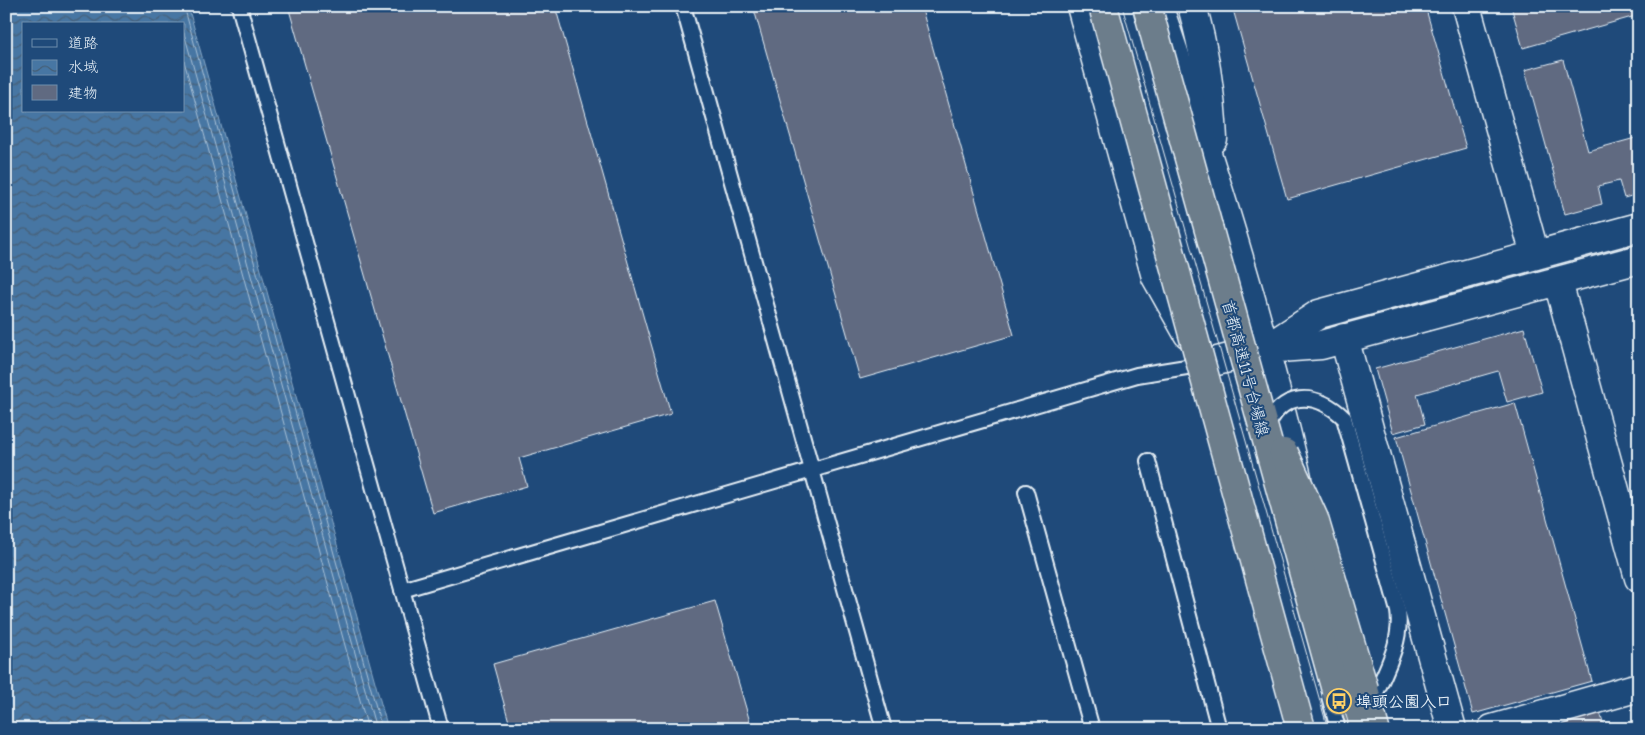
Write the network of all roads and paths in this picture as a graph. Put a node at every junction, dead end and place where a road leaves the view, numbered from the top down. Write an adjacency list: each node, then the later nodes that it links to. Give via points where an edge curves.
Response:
1 (239, 6): 22 (lane)
2 (683, 6): 19 (lane)
3 (1081, 6): 16 (street, via 1156,277)
4 (1104, 6): 16 (street); 30 (highway, bridge)
5 (1147, 6): 17 (highway, 首都高速11号台場線, bridge)
6 (1159, 6): 9 (street)
7 (1192, 6): 9 (street, via 1204,47 1211,94)
8 (1466, 6): 11 (street)
9 (1214, 170): 15 (street)
10 (1639, 227): 11 (street)
11 (1535, 255): 15 (street, via 1319,314)
12 (1639, 259): 13 (street)
13 (1558, 282): 14 (street); 21 (street)
14 (1344, 338): 15 (street, via 1321,345); 33 (street)
15 (1266, 349): 16 (street); 24 (street)
16 (1205, 364): 19 (lane, via 1137,375); 29 (street, via 1224,433)
17 (1247, 370): 24 (highway, bridge, via 1314,519); 32 (highway, 首都高速11号台場線, bridge)
18 (1148, 461): 28 (lane)
19 (811, 471): 22 (lane); 26 (lane)
20 (1026, 492): 27 (lane)
21 (1639, 578)
22 (402, 590): 25 (lane)
23 (1639, 687): 34 (street)
24 (1366, 722): 31 (lane, bridge, via 1398,638 1401,626 1398,611 1344,418 1332,406 1320,401 1293,400 1277,410 1261,445)
25 (441, 729)
26 (884, 729)
27 (1092, 729)
28 (1219, 729)
29 (1291, 729)
30 (1301, 729)
31 (1338, 729)
32 (1347, 729)
33 (1452, 729)
34 (1492, 729)

